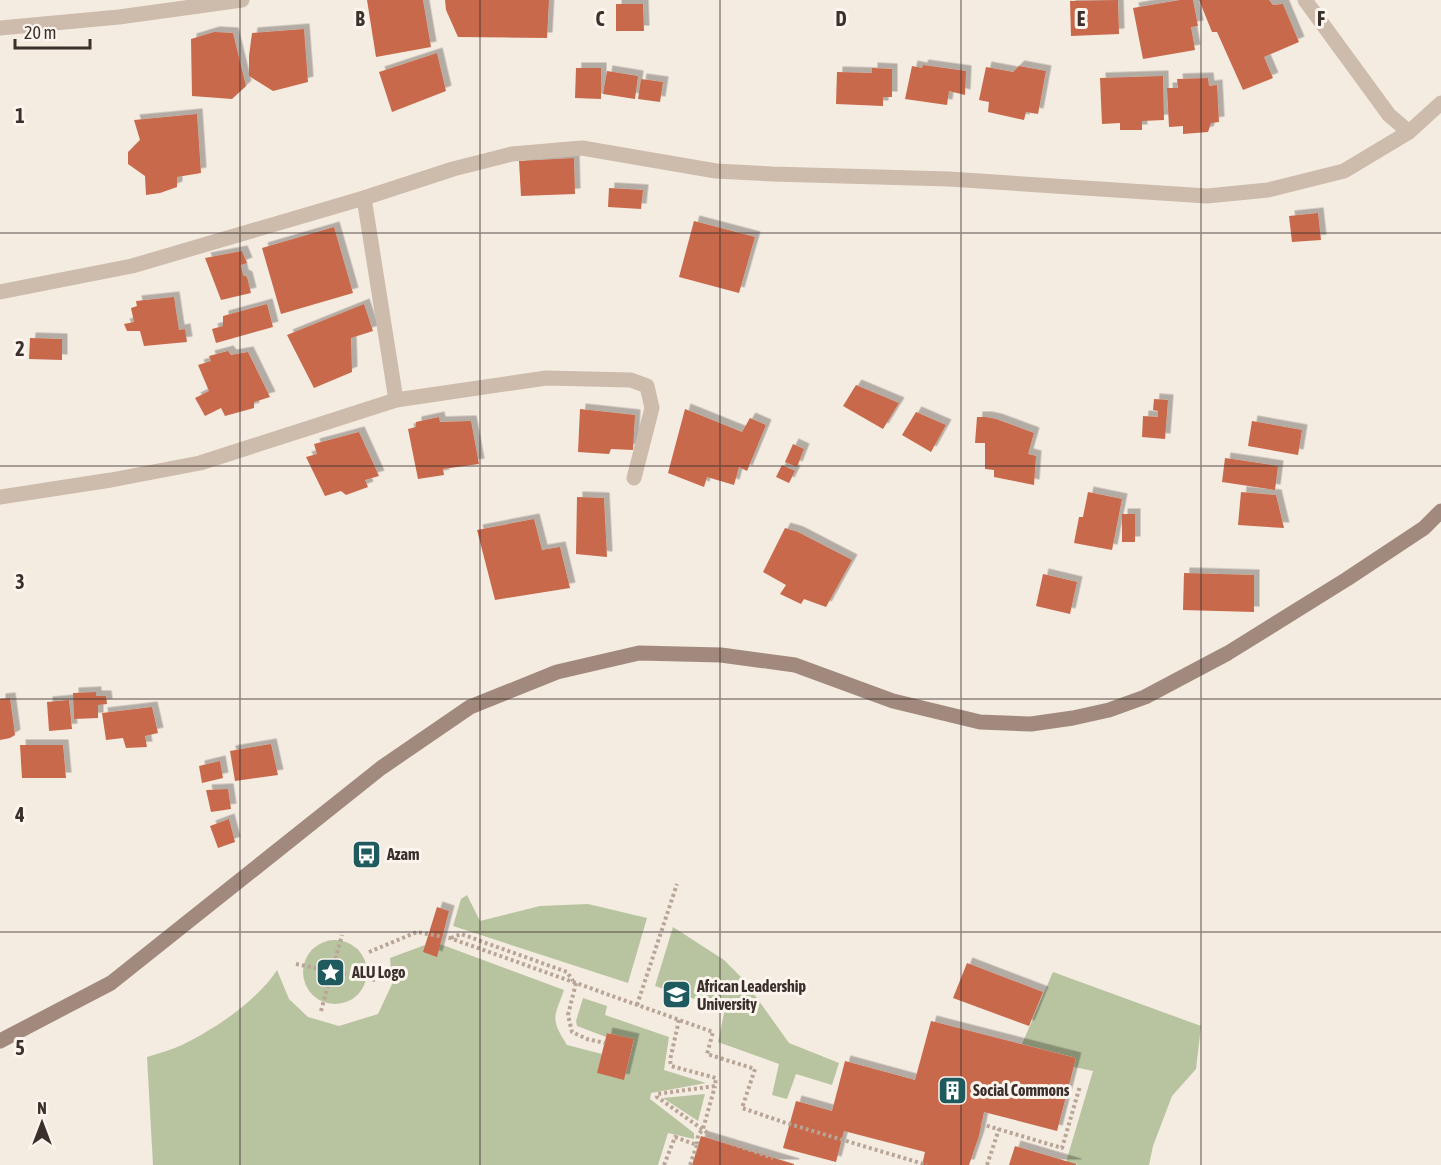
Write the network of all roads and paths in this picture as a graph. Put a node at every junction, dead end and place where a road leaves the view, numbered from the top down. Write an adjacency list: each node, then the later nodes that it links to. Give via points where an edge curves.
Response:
1 (242, 0): 3 (street)
2 (1305, 0): 5 (street, via 1389,115)
3 (0, 28)
4 (1441, 103): 5 (street)
5 (1409, 132): 6 (street, via 1344,171 1268,190 1207,196 949,179 716,171 582,148 512,154)
6 (364, 198): 7 (street, via 132,266); 8 (street)
7 (0, 292)
8 (396, 400): 9 (street, via 546,378 631,380 646,386 652,408); 10 (street, via 200,463)
9 (634, 478)
10 (0, 497)
11 (1441, 511): 22 (main road, via 1424,528 1376,560 1228,653 1145,697 1073,718 1031,724 980,722 893,701 795,665 721,655 639,654 557,672 470,707 381,768 111,983)
12 (677, 884): 19 (path)
13 (342, 935): 16 (path)
14 (369, 952): 18 (path, via 417,932 450,938)
15 (296, 964): 16 (path)
16 (332, 972): 17 (path); 20 (path)
17 (375, 981)
18 (575, 982): 19 (path); 23 (path, via 568,1015 572,1032)
19 (637, 1005): 21 (path)
20 (321, 1011)
21 (679, 1020): 24 (path, via 671,1066 716,1078); 31 (path, via 713,1032 707,1054 755,1069 742,1108)
22 (0, 1041)
23 (605, 1043)
24 (715, 1086): 27 (path); 27 (path, via 657,1094)
25 (1080, 1086): 28 (path, via 1062,1148)
26 (981, 1124): 28 (path)
27 (703, 1129): 29 (path); 30 (path, via 714,1138)
28 (999, 1129): 36 (path)
29 (697, 1145): 32 (path, via 675,1137); 33 (path)
30 (773, 1158)
31 (907, 1160): 34 (path); 35 (path)
32 (664, 1165)
33 (690, 1165)
34 (905, 1165)
35 (927, 1165)
36 (987, 1165)

